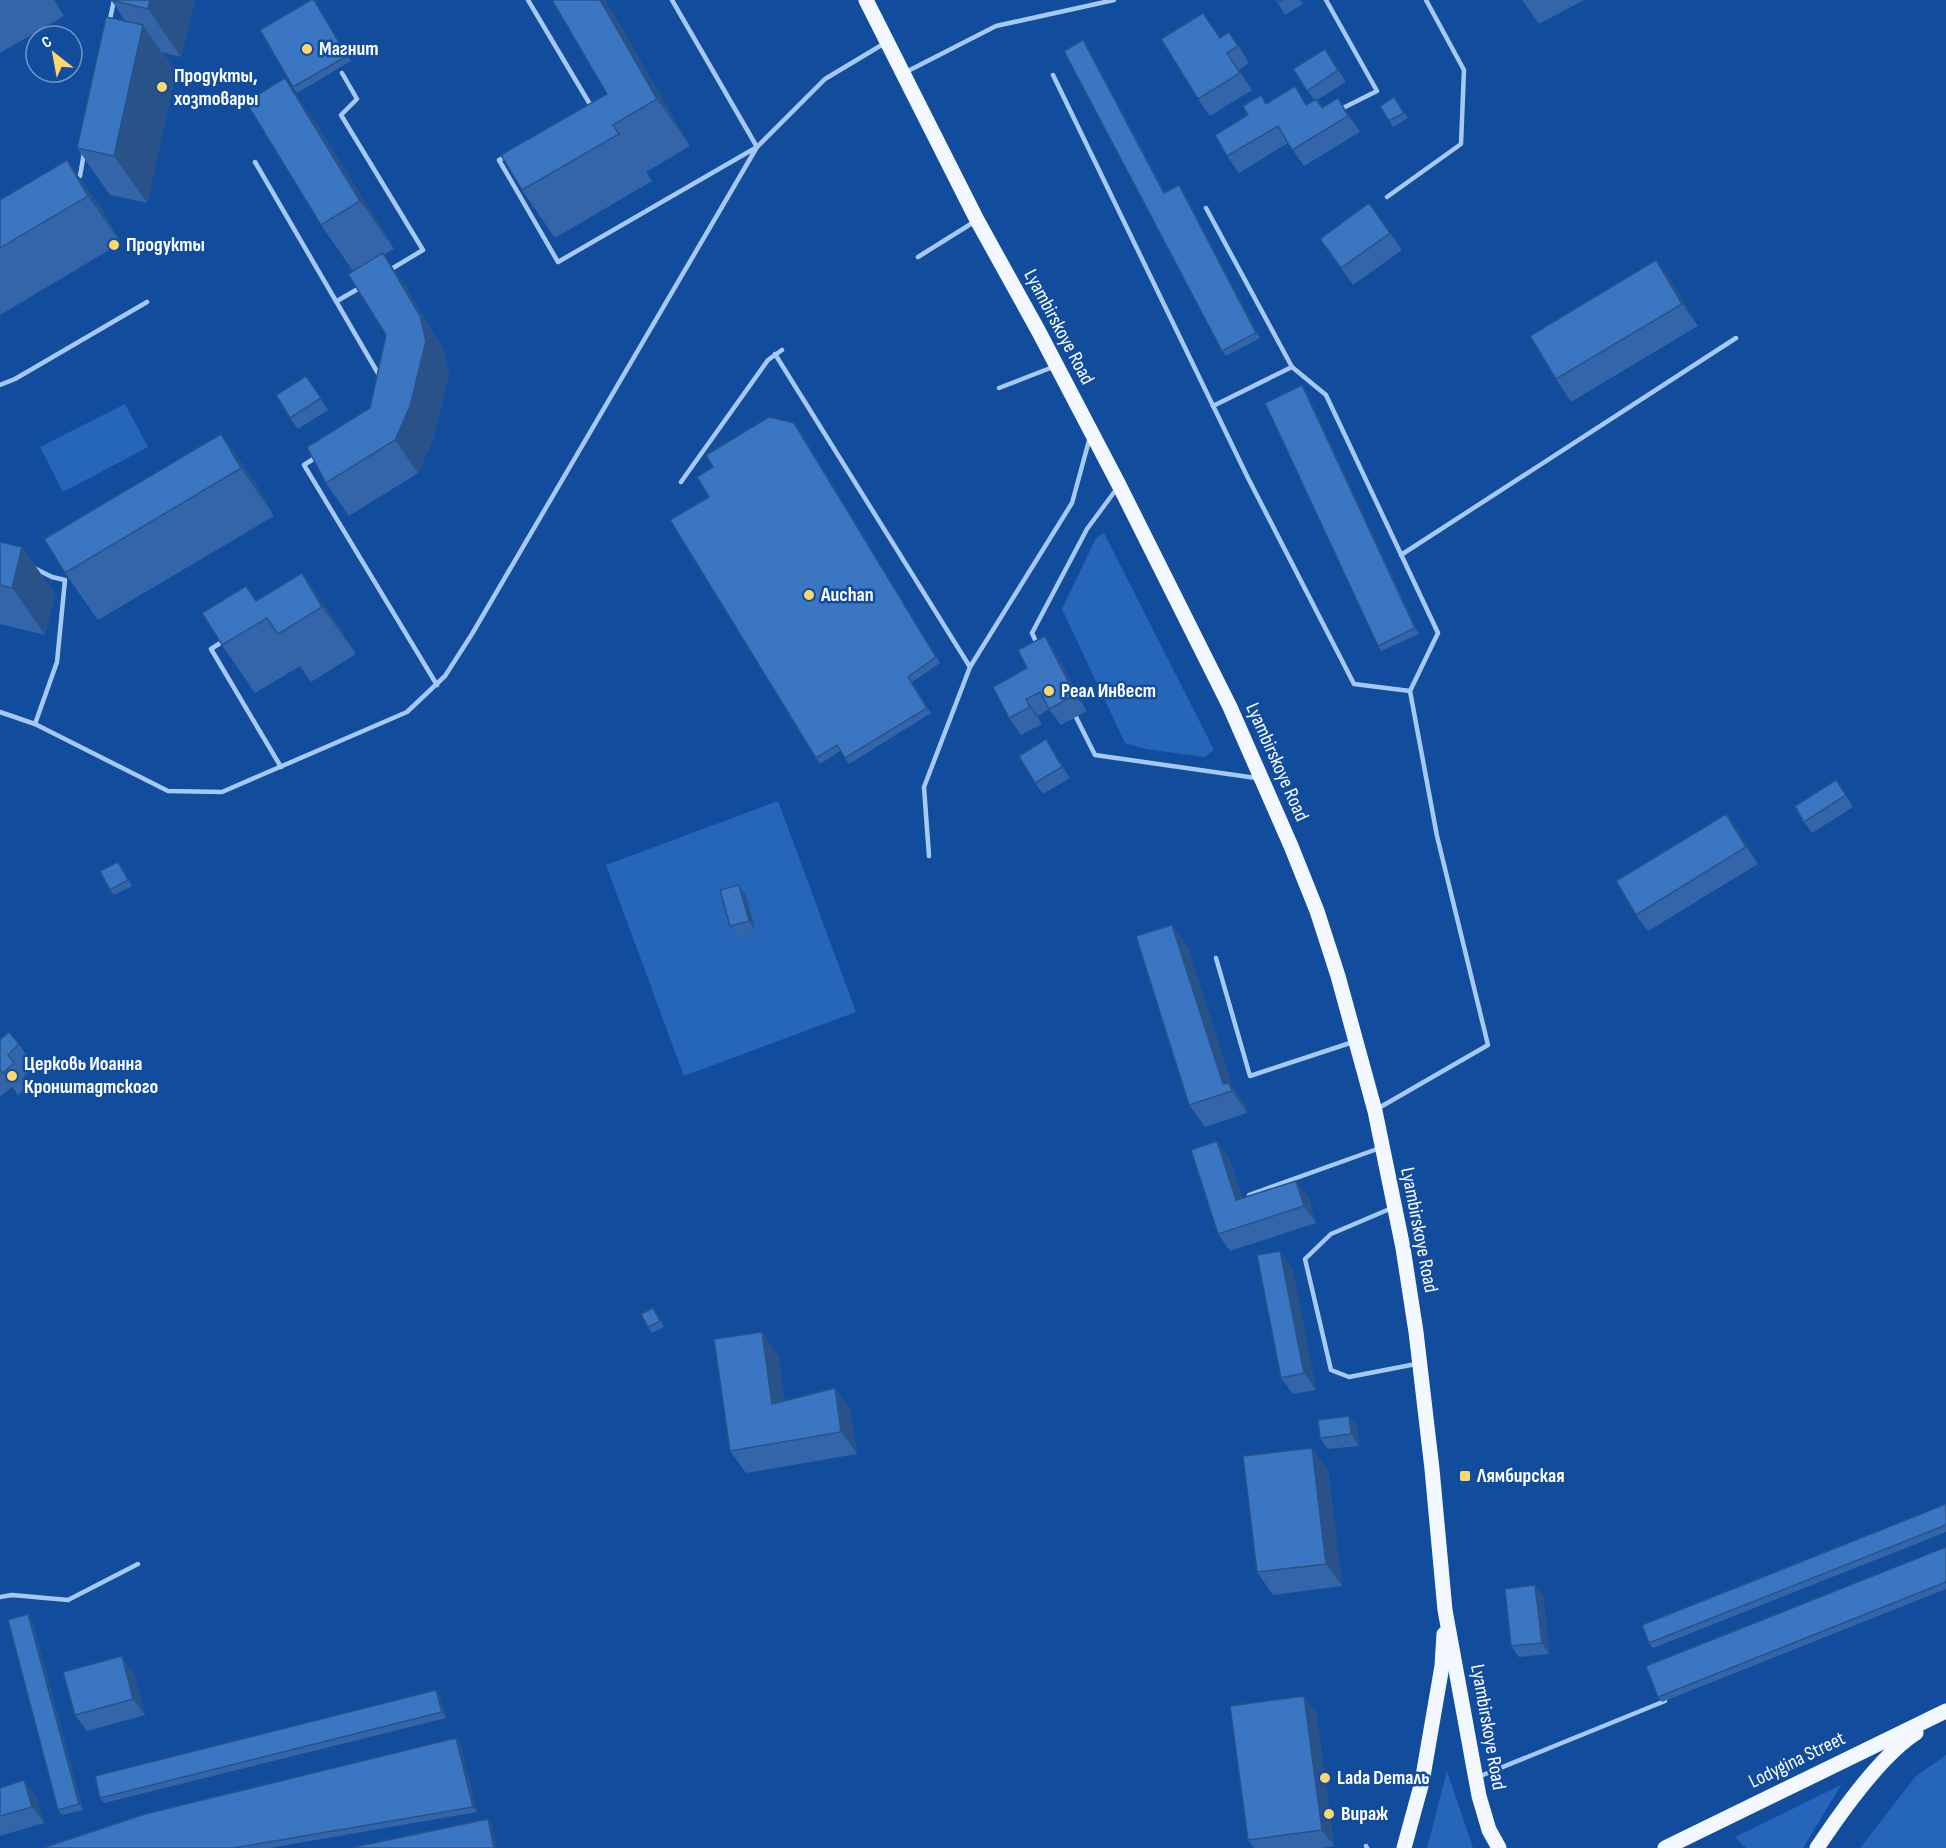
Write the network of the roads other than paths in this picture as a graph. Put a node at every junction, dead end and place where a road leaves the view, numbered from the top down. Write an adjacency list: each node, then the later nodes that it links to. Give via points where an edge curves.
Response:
1 (114, 0): 8 (lane)
2 (528, 0): 14 (lane, via 591,106)
3 (672, 0): 16 (lane)
4 (866, 0): 9 (main road, Lyambirskoye Road)
5 (1114, 0): 11 (lane, via 996,26)
6 (1326, 0): 13 (lane, via 1377,91)
7 (1426, 0): 20 (lane, via 1464,70 1461,144)
8 (107, 35)
9 (888, 42): 11 (main road, Lyambirskoye Road); 16 (lane, via 825,79)
10 (342, 73): 24 (lane, via 357,99 341,115 423,250)
11 (904, 73): 22 (main road, Lyambirskoye Road)
12 (1053, 75): 36 (lane)
13 (1340, 110)
14 (581, 112)
15 (87, 141): 19 (lane, via 80,177)
16 (757, 147): 17 (lane, via 558,262 499,160); 50 (lane, via 472,634)
17 (509, 154)
18 (255, 162): 26 (lane)
19 (70, 183)
20 (1387, 197)
21 (1206, 208): 32 (lane)
22 (977, 220): 23 (lane); 31 (main road, Lyambirskoye Road)
23 (918, 257)
24 (385, 273)
25 (366, 284): 26 (lane)
26 (337, 301): 33 (lane)
27 (147, 302): 34 (lane)
28 (1736, 338): 41 (lane)
29 (782, 350): 30 (lane)
30 (775, 354): 39 (lane); 46 (lane)
31 (1056, 366): 35 (lane); 37 (main road, Lyambirskoye Road)
32 (1292, 367): 36 (lane); 41 (lane, via 1326,395)
33 (382, 381)
34 (0, 384)
35 (999, 388)
36 (1213, 406): 51 (lane, via 1354,684)
37 (1091, 431): 40 (main road, Lyambirskoye Road); 49 (lane, via 1072,503)
38 (322, 454): 50 (lane, via 304,465)
39 (681, 482)
40 (1119, 485): 48 (lane, via 1087,529 1032,633); 56 (main road, Lyambirskoye Road)
41 (1401, 555): 51 (lane, via 1438,633)
42 (31, 567): 44 (lane)
43 (73, 574): 44 (lane)
44 (65, 580): 54 (lane, via 57,663)
45 (944, 614): 46 (lane)
46 (939, 618): 49 (lane)
47 (232, 637): 55 (lane, via 211,649)
48 (1040, 648)
49 (970, 667): 57 (lane, via 924,787)
50 (437, 685): 55 (lane, via 407,712)
51 (1410, 691): 60 (lane, via 1437,836 1488,1045)
52 (0, 711): 54 (lane)
53 (1075, 715): 56 (lane, via 1095,755)
54 (35, 724): 55 (lane, via 168,790 222,792)
55 (281, 767)
56 (1263, 779): 59 (main road, Lyambirskoye Road, via 1317,911)
57 (929, 856)
58 (1216, 958): 59 (lane, via 1250,1076)
59 (1355, 1041): 60 (main road, Lyambirskoye Road)
60 (1375, 1111): 61 (main road, Lyambirskoye Road)
61 (1382, 1147): 62 (lane); 63 (main road, Lyambirskoye Road)
62 (1249, 1195)
63 (1394, 1208): 64 (main road, Lyambirskoye Road); 64 (lane, via 1331,1234 1305,1259 1331,1370 1349,1377)
64 (1420, 1364): 67 (main road, Lyambirskoye Road)
65 (138, 1564): 66 (lane, via 68,1600)
66 (0, 1597)
67 (1444, 1610): 70 (main road, Lyambirskoye Road); 71 (main road, Lyambirskoye Road, via 1442,1666 1422,1782)
68 (1672, 1698): 70 (lane)
69 (1946, 1712): 73 (main road, Lodygina Street); 74 (main road, Lodygina Street, via 1907,1738 1837,1816)
70 (1476, 1778): 72 (main road, Lyambirskoye Road, via 1489,1830)
71 (1404, 1848)
72 (1499, 1848)
73 (1665, 1848)
74 (1817, 1848)

